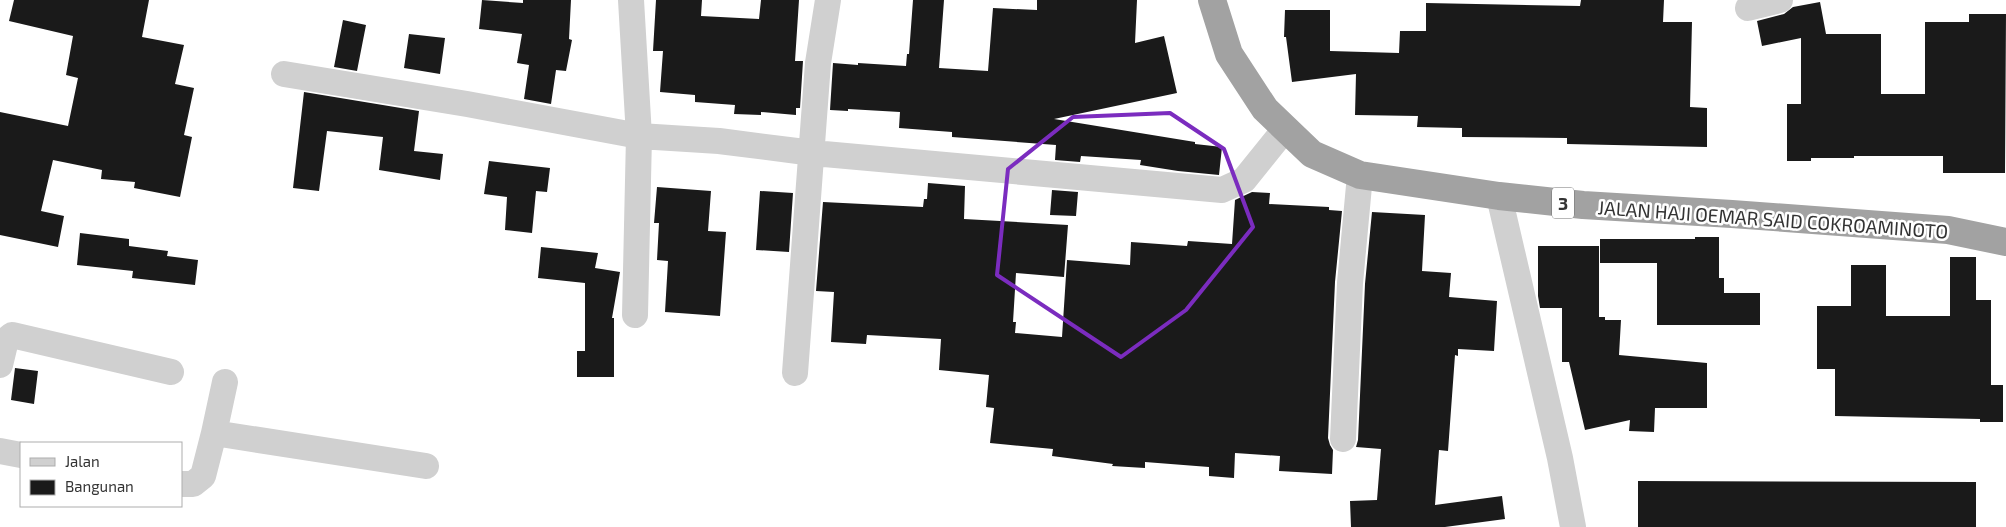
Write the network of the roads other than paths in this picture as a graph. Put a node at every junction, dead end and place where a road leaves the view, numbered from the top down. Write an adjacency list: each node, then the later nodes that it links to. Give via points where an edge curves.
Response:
1 (631, 0): 8 (street)
2 (828, 0): 9 (street, via 818,64)
3 (1212, 0): 7 (highway, JALAN HAJI OEMAR SAID COKROAMINOTO / 3, via 1229,54 1266,109)
4 (1780, 0): 5 (street)
5 (1748, 8)
6 (284, 74): 8 (street)
7 (1284, 129): 9 (street, via 1244,180 1222,190); 10 (highway, JALAN HAJI OEMAR SAID COKROAMINOTO / 3, via 1312,154)
8 (640, 136): 9 (street, via 719,141); 13 (street)
9 (813, 153): 16 (street)
10 (1360, 175): 11 (highway, JALAN HAJI OEMAR SAID COKROAMINOTO / 3); 19 (street, via 1350,284)
11 (1498, 196): 12 (highway, JALAN HAJI OEMAR SAID COKROAMINOTO / 3, via 1583,205 1948,230); 24 (street, via 1560,458)
12 (2006, 242)
13 (635, 315)
14 (0, 365): 15 (street, via 6,340 12,335)
15 (171, 372)
16 (795, 373)
17 (225, 382): 18 (street)
18 (214, 433): 22 (street); 23 (street, via 203,476 193,484)
19 (1343, 439)
20 (0, 451): 21 (street)
21 (20, 455)
22 (426, 466)
23 (182, 484)
24 (1573, 527)

